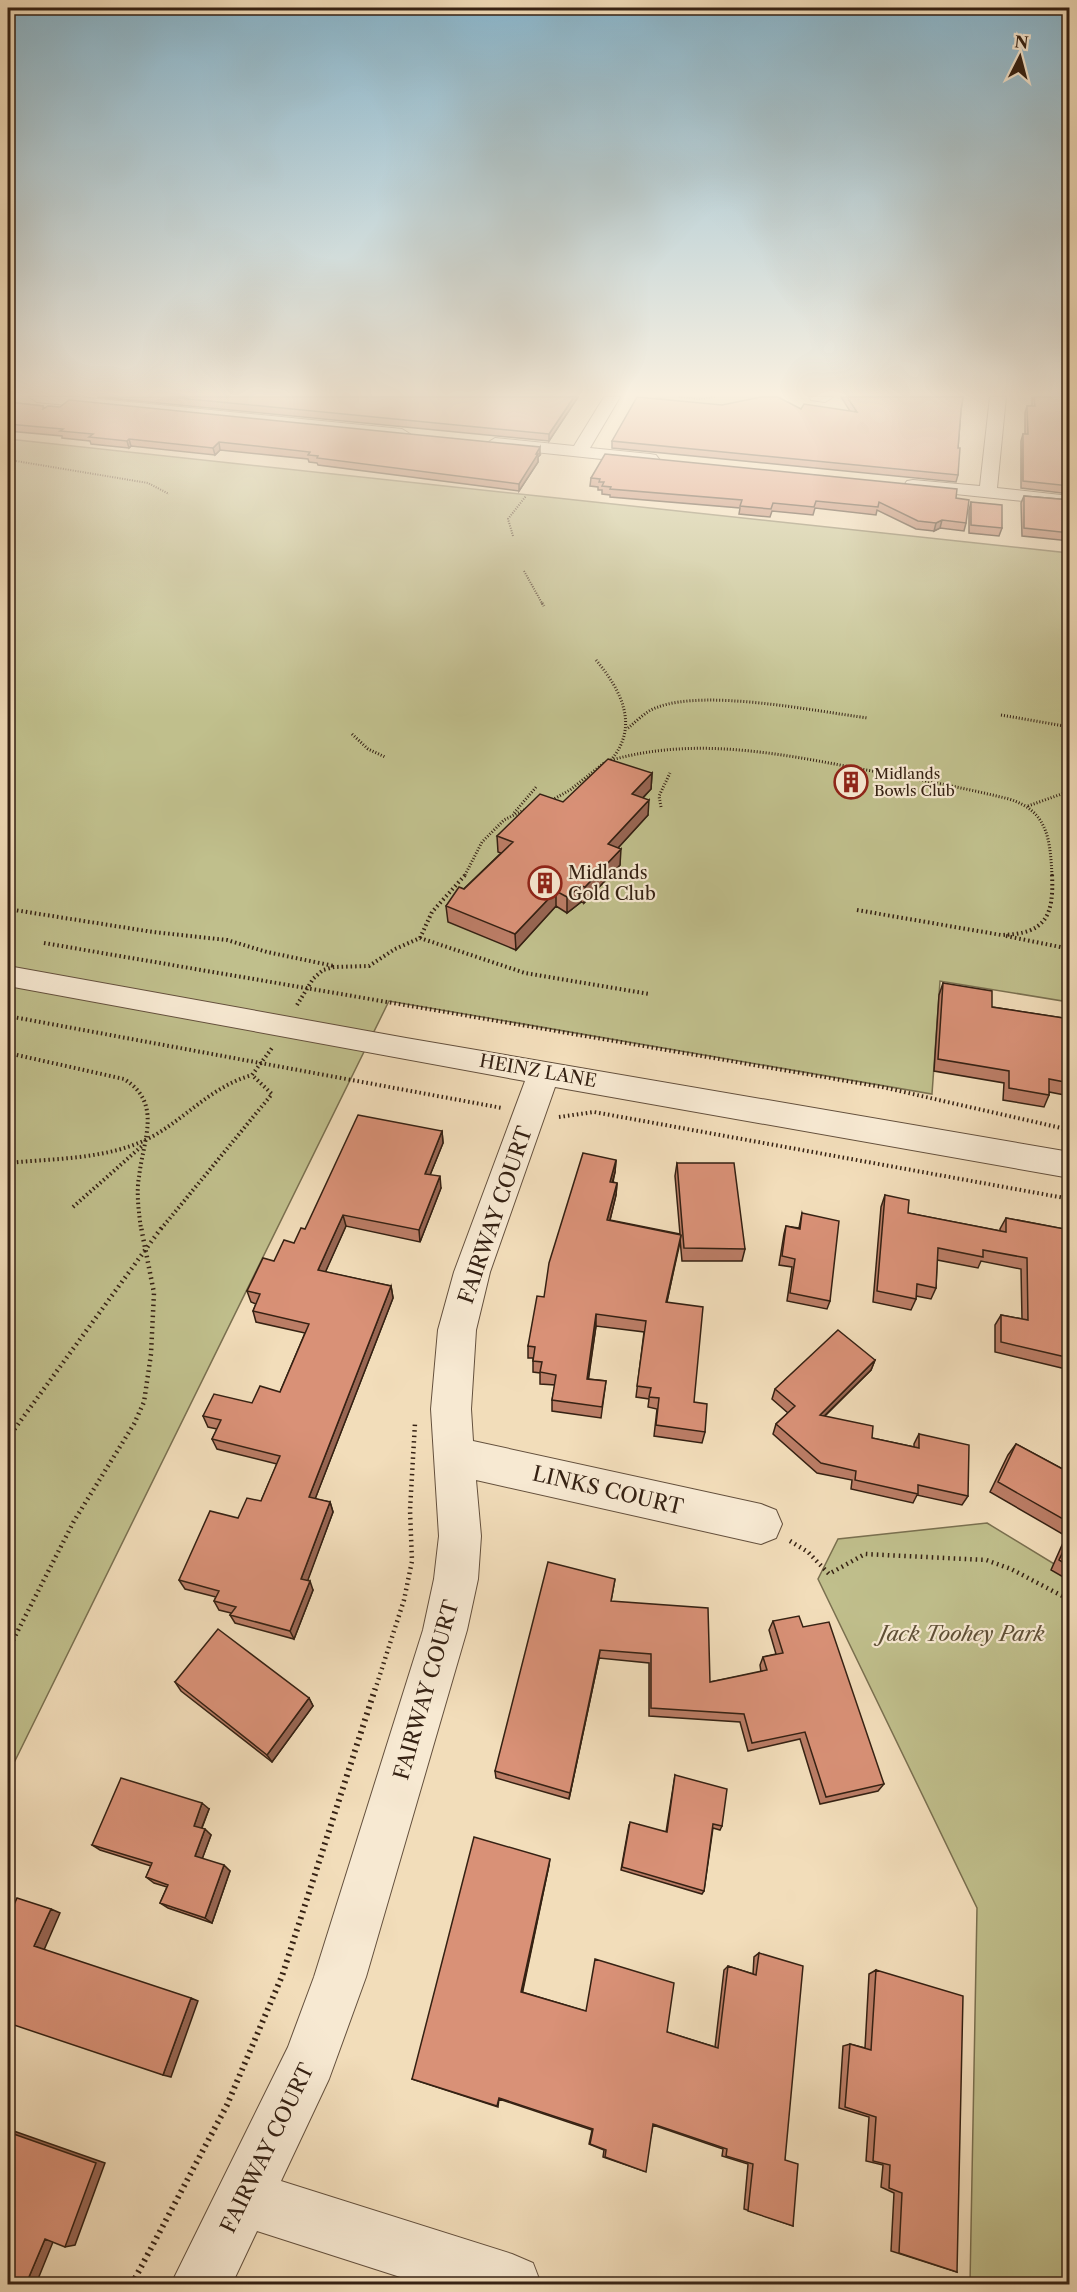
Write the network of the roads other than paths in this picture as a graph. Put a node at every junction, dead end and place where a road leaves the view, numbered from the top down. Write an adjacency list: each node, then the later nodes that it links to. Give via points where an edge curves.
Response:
1 (8, 976): 2 (street, HEINZ LANE)
2 (544, 1072): 3 (street, HEINZ LANE); 4 (street, FAIRWAY COURT, via 472,1272 457,1330 452,1384)
3 (1070, 1165)
4 (454, 1456): 5 (street, LINKS COURT); 6 (street, FAIRWAY COURT, via 460,1509 459,1558 445,1630 334,1995 310,2060)
5 (761, 1524)
6 (244, 2198): 7 (street, FAIRWAY COURT); 8 (street)
7 (201, 2284)
8 (512, 2284)

